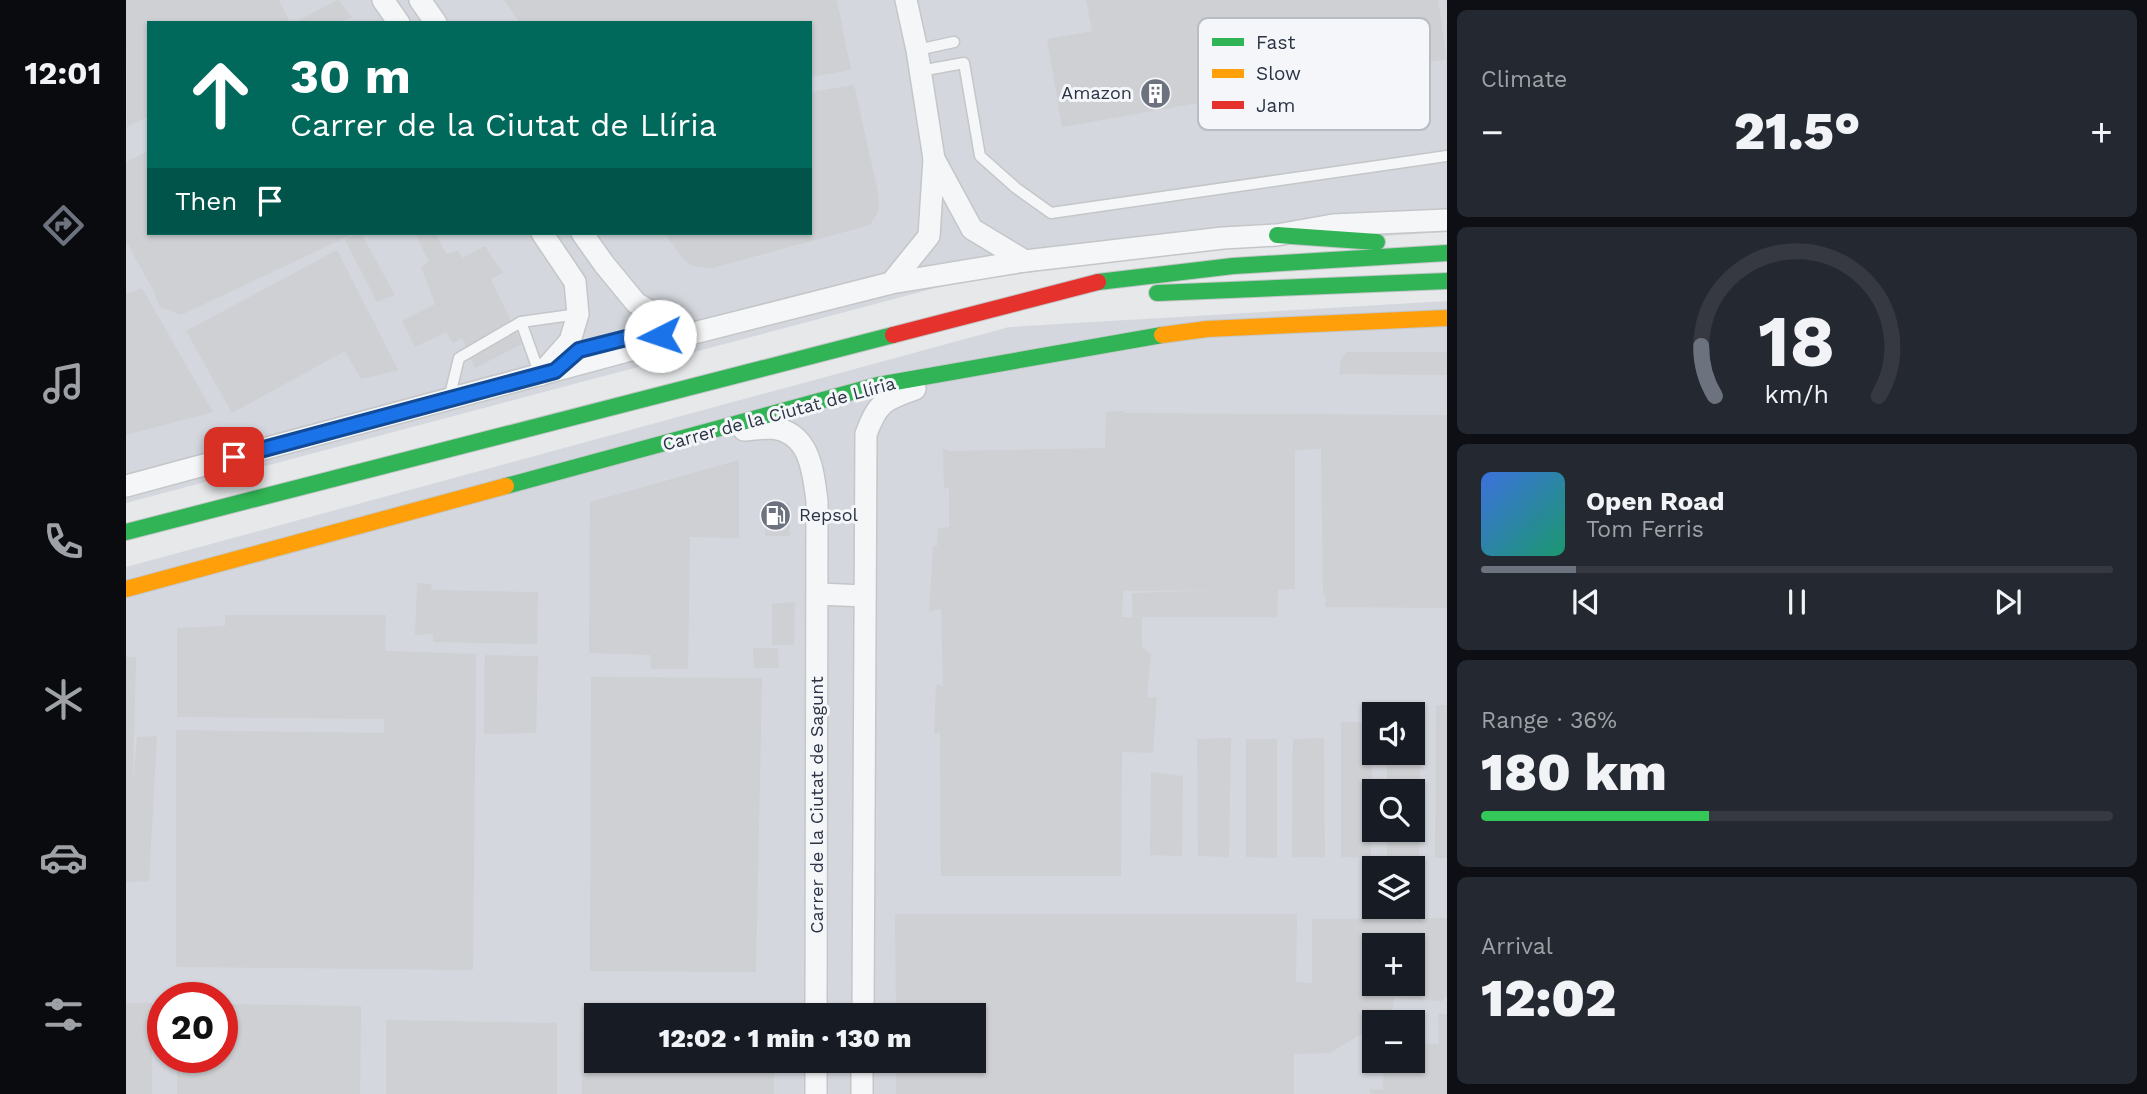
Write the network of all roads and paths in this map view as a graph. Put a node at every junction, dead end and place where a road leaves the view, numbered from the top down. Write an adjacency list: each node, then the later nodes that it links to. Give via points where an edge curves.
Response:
1 (383, 0): 4 (street)
2 (420, 0): 5 (street)
3 (906, 0): 7 (street)
4 (398, 21)
5 (435, 21)
6 (954, 42): 7 (lane)
7 (918, 61): 8 (lane, via 964,63 980,156 1051,213); 9 (street)
8 (1447, 156)
9 (934, 159): 16 (street, via 972,229); 20 (street, via 929,236)
10 (1447, 220): 13 (street, via 1333,225)
11 (542, 235): 19 (street)
12 (583, 235): 17 (street)
13 (1277, 235): 14 (street); 16 (street)
14 (1447, 242)
15 (1447, 253): 21 (street, via 1233,266 1101,281)
16 (1025, 261): 20 (street)
17 (604, 264): 19 (street); 25 (street, via 636,303)
18 (1447, 281): 21 (street, via 1108,295)
19 (575, 282): 22 (street)
20 (891, 283): 25 (street)
21 (999, 306): 31 (street)
22 (578, 314): 24 (lane); 27 (street, via 570,341)
23 (1447, 318): 26 (street, Carrer de la Ciutat de Llíria, via 1207,330)
24 (522, 322): 27 (lane); 28 (lane, via 459,358)
25 (682, 336): 27 (street)
26 (979, 367): 29 (street, Carrer de la Ciutat de Llíria, via 878,385); 34 (street, via 887,399 873,414 866,434)
27 (547, 373): 28 (street)
28 (449, 399): 30 (street)
29 (714, 431): 32 (street, Carrer de la Ciutat de Llíria); 33 (street, Carrer de la Ciutat de Sagunt, via 773,428 799,440 811,460 817,501)
30 (126, 486)
31 (126, 532)
32 (126, 589)
33 (818, 594): 34 (street); 35 (street, Carrer de la Ciutat de Sagunt)
34 (865, 596): 36 (street)
35 (816, 1003)
36 (863, 1003)
37 (816, 1073): 39 (street)
38 (862, 1073): 40 (street)
39 (816, 1094)
40 (862, 1094)

